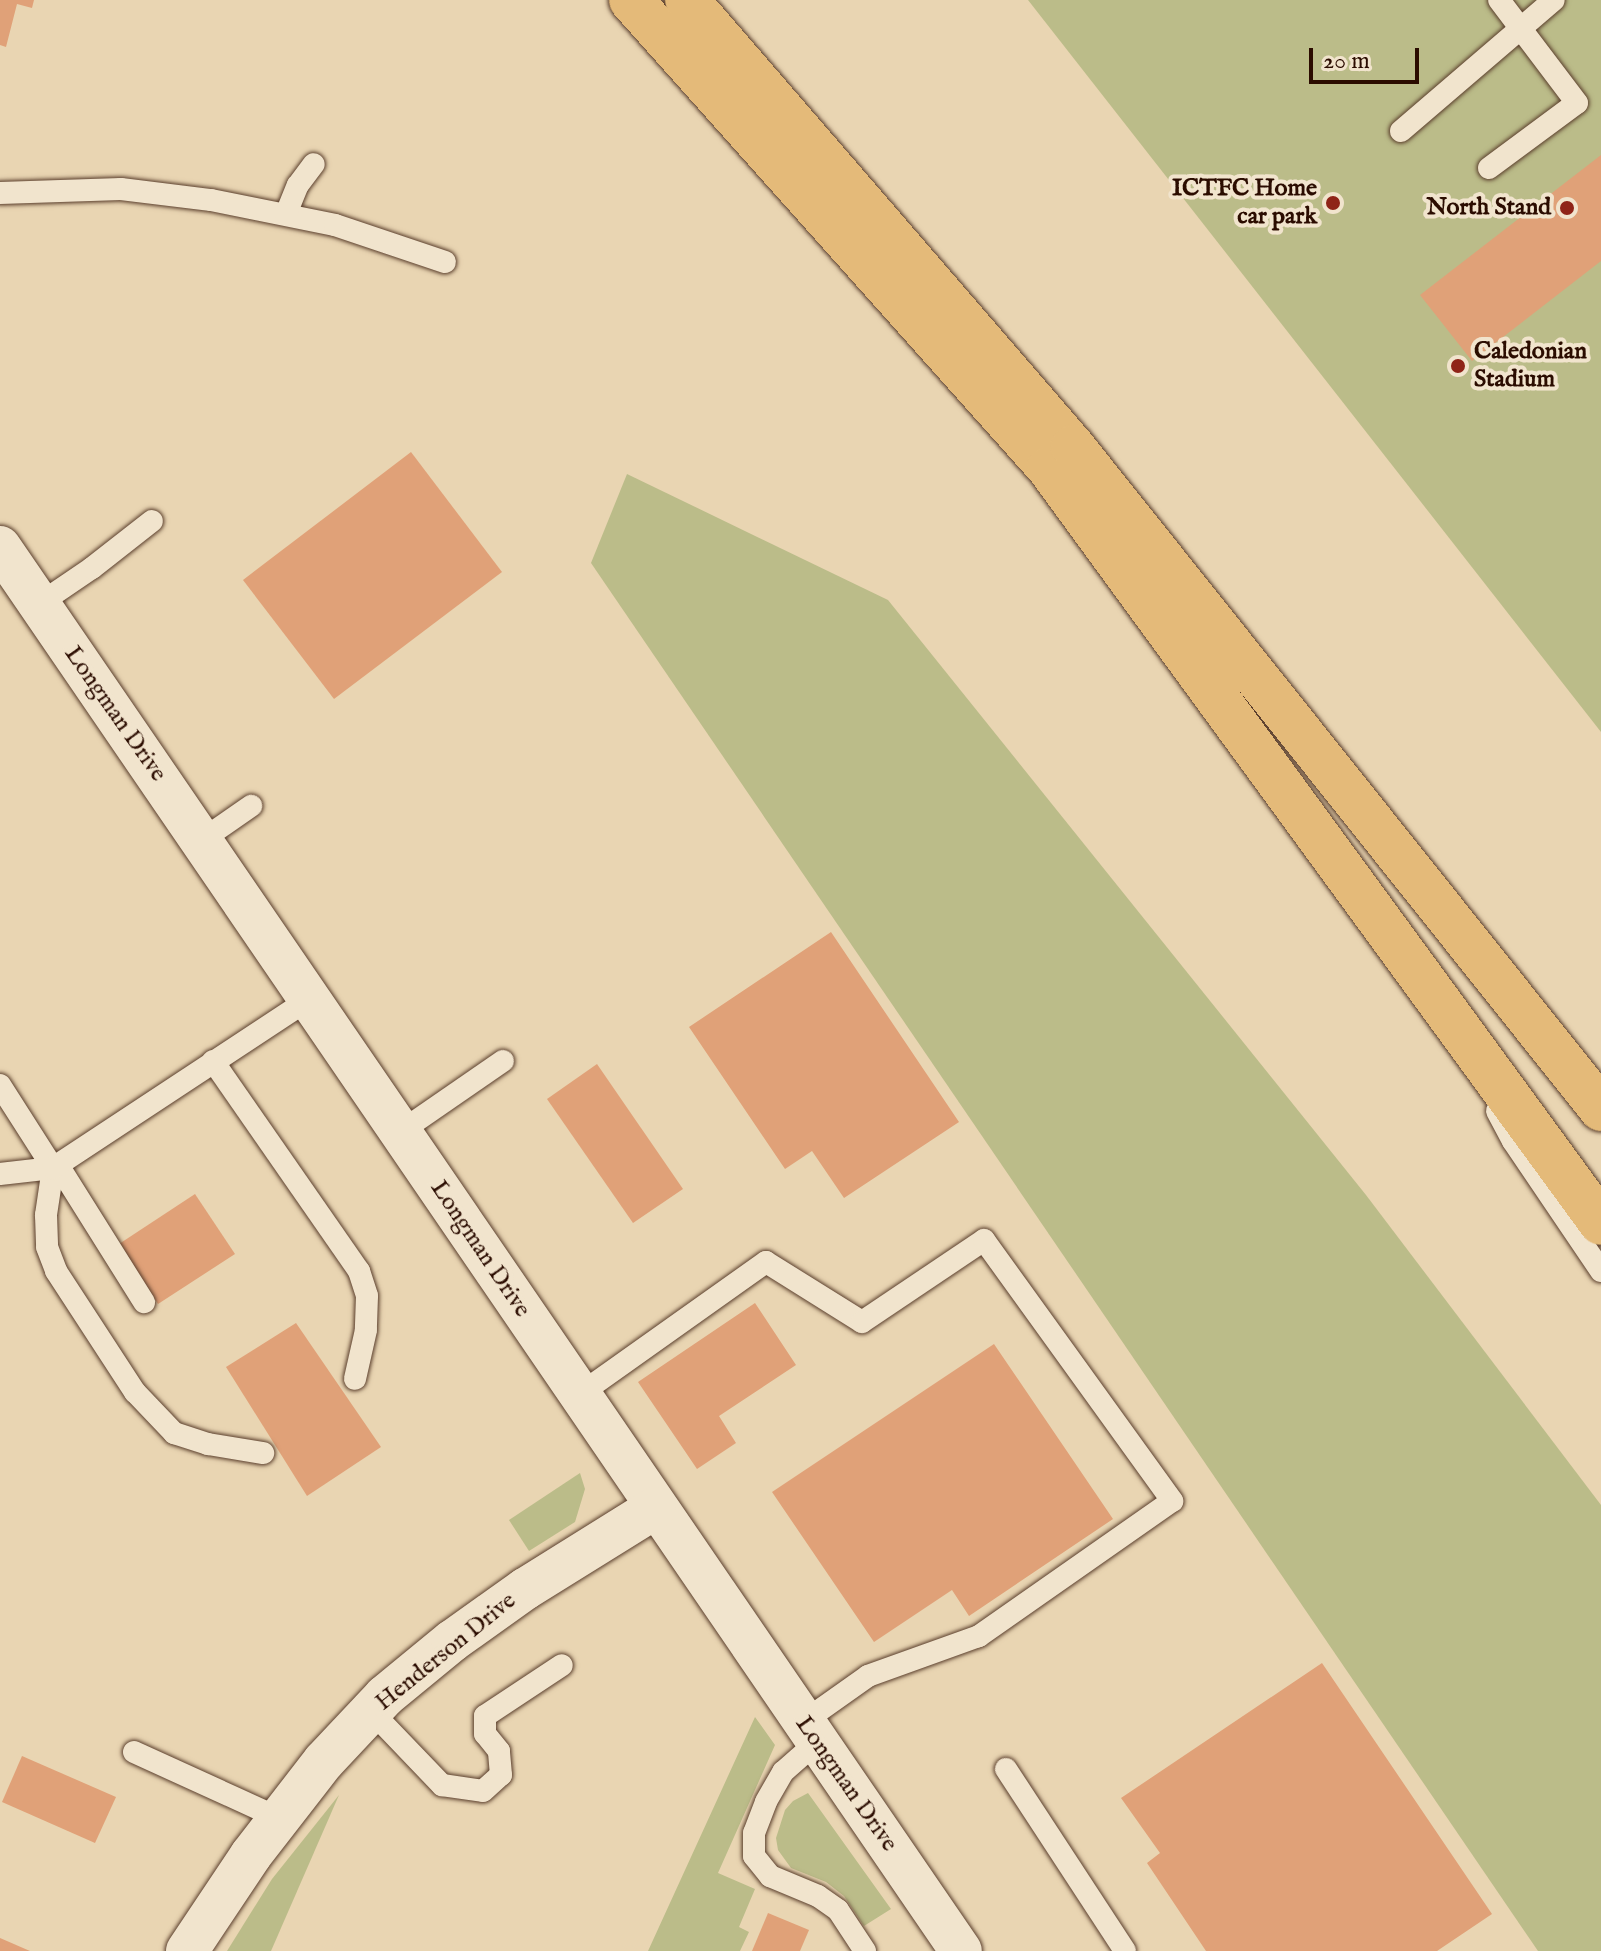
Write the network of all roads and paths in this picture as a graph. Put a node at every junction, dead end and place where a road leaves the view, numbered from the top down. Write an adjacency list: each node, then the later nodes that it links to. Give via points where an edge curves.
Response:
1 (631, 0): 17 (highway, via 1049,468)
2 (687, 0): 22 (highway, via 1073,447)
3 (1499, 0): 5 (lane)
4 (1554, 0): 5 (lane)
5 (1519, 26): 6 (lane); 8 (lane, via 1577,103)
6 (1401, 131)
7 (314, 164): 10 (lane)
8 (1489, 168)
9 (0, 193): 10 (lane, via 147,191)
10 (286, 214): 11 (lane)
11 (445, 262)
12 (152, 521): 14 (lane)
13 (0, 547): 14 (street, Longman Drive)
14 (39, 604): 16 (street, Longman Drive)
15 (251, 806): 16 (lane)
16 (202, 840): 18 (street, Longman Drive)
17 (1439, 997): 26 (highway); 27 (lane, via 1513,1141)
18 (309, 999): 19 (lane); 23 (street, Longman Drive)
19 (213, 1061): 24 (lane); 29 (lane, via 359,1271 367,1296)
20 (503, 1061): 23 (lane)
21 (0, 1085): 24 (lane)
22 (1598, 1103)
23 (400, 1132): 30 (street, Longman Drive)
24 (56, 1166): 25 (lane); 28 (lane); 31 (lane, via 46,1215 47,1247 56,1271 135,1392 174,1433)
25 (0, 1174)
26 (1601, 1223)
27 (1601, 1271)
28 (144, 1302)
29 (355, 1379)
30 (580, 1394): 32 (street, Longman Drive); 35 (lane, via 766,1262 862,1322 984,1240 1172,1501 979,1636 868,1676)
31 (263, 1453)
32 (655, 1508): 34 (street, Henderson Drive, via 452,1641); 35 (street, Longman Drive)
33 (562, 1665): 34 (lane, via 485,1716 485,1734 499,1751 501,1775 483,1791 442,1785)
34 (371, 1711): 38 (street, Henderson Drive)
35 (810, 1732): 40 (lane, via 766,1802 754,1833 754,1856 770,1876 838,1910); 41 (street, Longman Drive)
36 (134, 1752): 38 (lane)
37 (1006, 1769): 42 (lane)
38 (279, 1818): 39 (street, Henderson Drive)
39 (187, 1951)
40 (865, 1951)
41 (961, 1951)
42 (1125, 1951)

